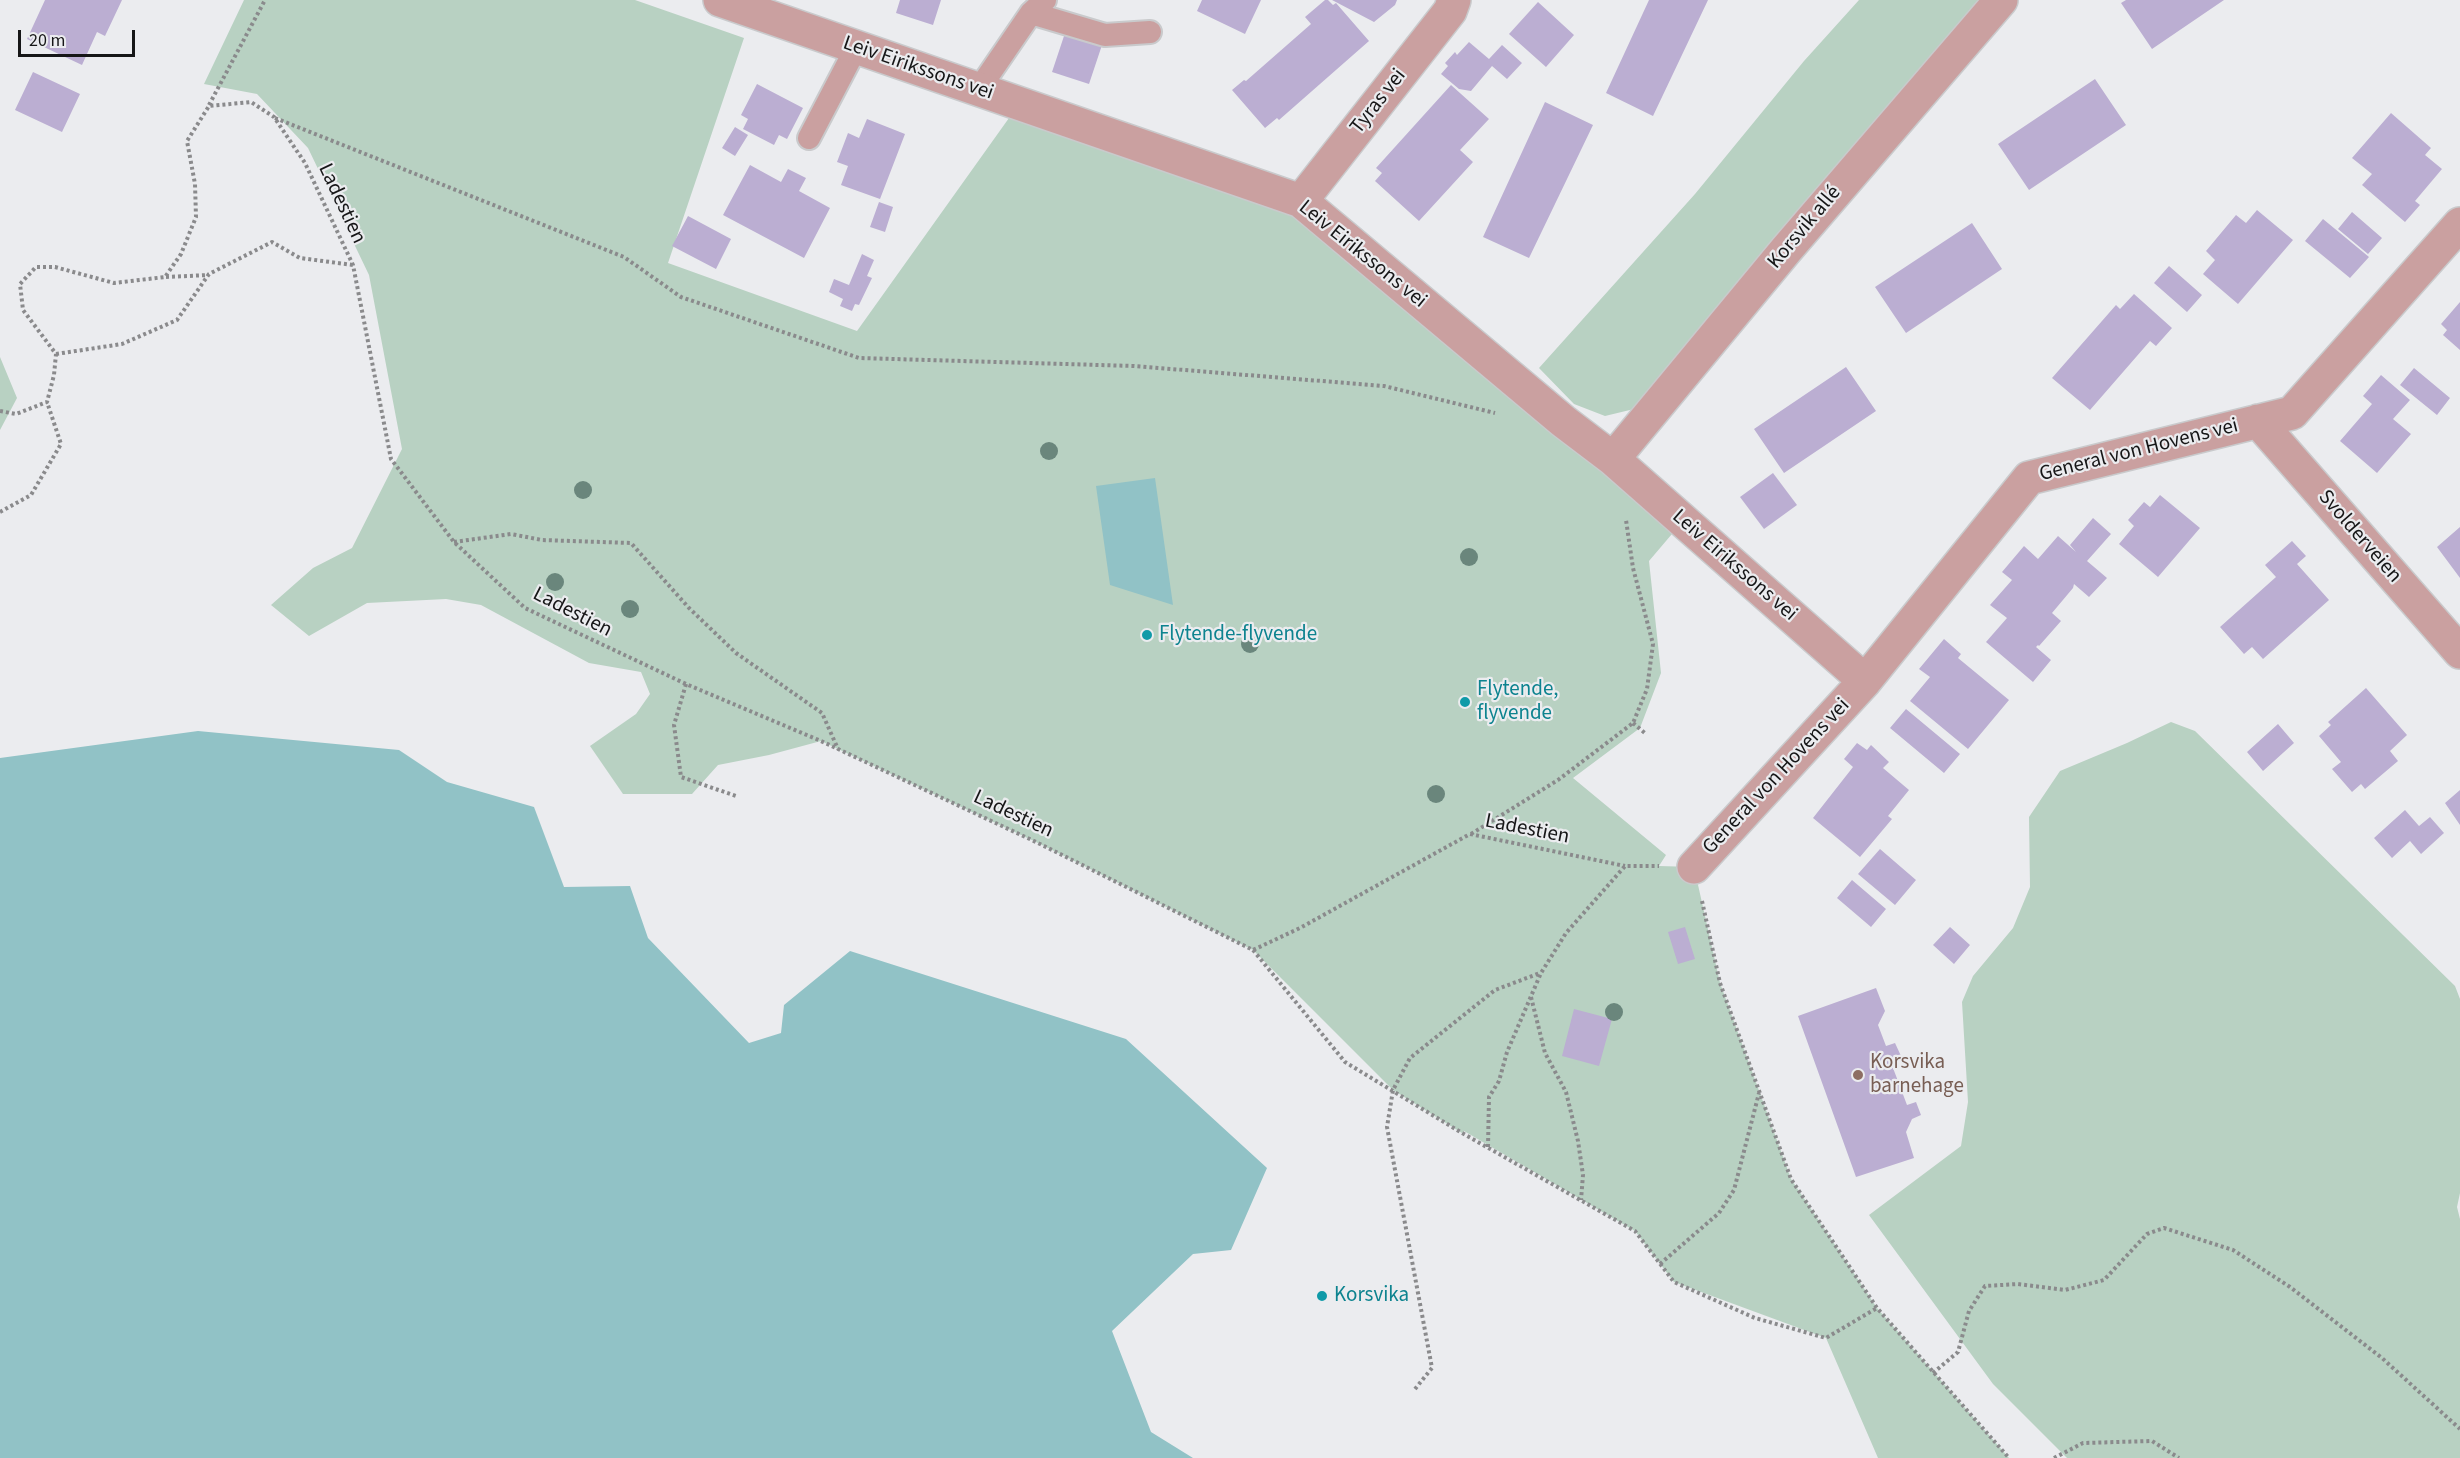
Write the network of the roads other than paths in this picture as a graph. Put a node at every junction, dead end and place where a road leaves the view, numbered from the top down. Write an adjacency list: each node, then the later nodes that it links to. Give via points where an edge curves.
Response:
1 (720, 0): 6 (street, Leiv Eirikssons vei)
2 (1454, 0): 9 (street, Tyras vei, via 1450,11)
3 (2001, 0): 12 (street, Korsvik allé)
4 (1038, 6): 5 (lane, via 1105,35); 7 (lane)
5 (1150, 32)
6 (856, 48): 7 (street, Leiv Eirikssons vei); 8 (lane)
7 (980, 89): 9 (street, Leiv Eirikssons vei)
8 (809, 138)
9 (1301, 201): 12 (street, Leiv Eirikssons vei)
10 (2460, 224): 11 (street, General von Hovens vei, via 2292,412)
11 (2258, 421): 13 (street, Svolderveien); 14 (street, General von Hovens vei, via 2028,478)
12 (1613, 459): 14 (street, Leiv Eirikssons vei)
13 (2460, 652)
14 (1864, 681): 15 (street, General von Hovens vei)
15 (1694, 867)

